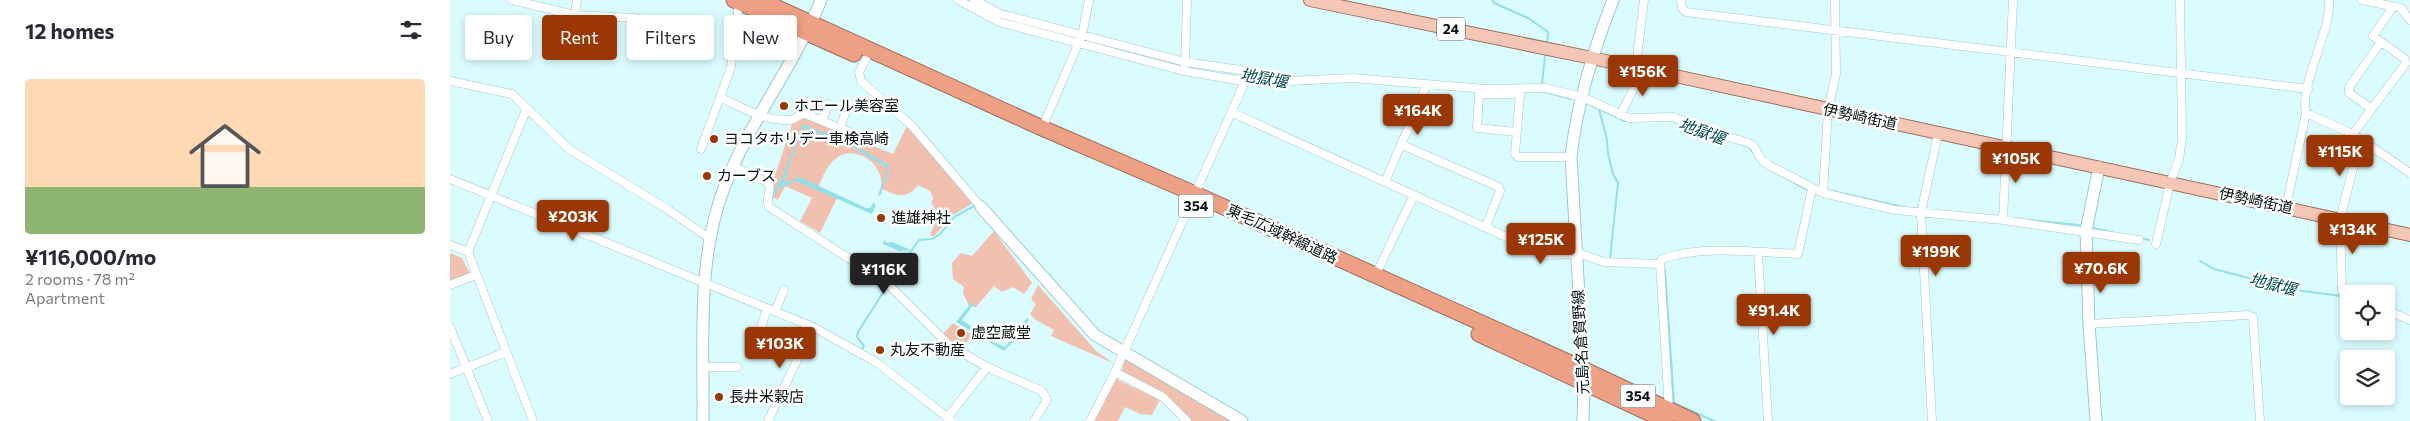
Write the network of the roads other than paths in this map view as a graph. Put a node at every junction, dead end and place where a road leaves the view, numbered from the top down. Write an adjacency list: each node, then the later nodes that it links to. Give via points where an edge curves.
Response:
1 (512, 0): 20 (street)
2 (577, 0): 20 (street)
3 (760, 0): 22 (highway, 東毛広域幹線道路 / 354)
4 (821, 0): 22 (street)
5 (958, 0): 18 (street)
6 (1088, 0): 24 (street)
7 (1186, 0): 30 (street)
8 (1310, 0): 28 (main road, 伊勢崎街道 / 24)
9 (1614, 0): 28 (street, 元島名倉賀野線)
10 (1644, 0): 31 (street)
11 (1681, 0): 23 (street, via 1686,12)
12 (1835, 0): 23 (street)
13 (2013, 0): 27 (street)
14 (2180, 0): 33 (street)
15 (2330, 0): 36 (street, via 2330,12)
16 (2367, 0): 19 (street)
17 (737, 1): 22 (highway, 東毛広域幹線道路 / 354); 39 (street, via 731,67)
18 (975, 3): 24 (street, via 1001,14); 26 (street, via 999,22)
19 (2393, 7): 21 (street, via 2401,8); 25 (street, via 2373,36)
20 (575, 15)
21 (2410, 20)
22 (809, 28): 29 (highway, 東毛広域幹線道路 / 354); 47 (street); 51 (highway, 東毛広域幹線道路 / 354)
23 (1836, 31): 27 (street); 44 (street, via 1836,74)
24 (1082, 35): 26 (street); 30 (street)
25 (2382, 42): 42 (street, via 2349,87 2349,93); 42 (street, via 2406,63)
26 (1078, 44): 32 (street); 51 (street)
27 (2012, 52): 33 (street); 58 (street)
28 (1592, 58): 31 (main road, 伊勢崎街道 / 24); 38 (street, 元島名倉賀野線)
29 (866, 59): 71 (highway, 東毛広域幹線道路 / 354); 72 (street, via 859,72 861,80 912,126)
30 (1185, 62): 32 (street); 35 (street, via 1254,72 1288,81 1352,78)
31 (1636, 69): 44 (main road, 伊勢崎街道 / 24); 48 (street, via 1632,96)
32 (1184, 71): 45 (street, via 1242,80 1244,84)
33 (2180, 72): 36 (street); 66 (street, via 2182,138 2179,159)
34 (450, 81): 43 (street, via 512,94)
35 (1427, 84): 37 (street); 57 (street)
36 (2308, 89): 46 (street)
37 (1511, 92): 38 (street, via 1545,88); 52 (street, via 1520,94); 52 (street, via 1479,94 1477,128)
38 (1582, 97): 48 (street); 60 (street, 元島名倉賀野線)
39 (721, 98): 47 (street); 59 (street)
40 (828, 104): 49 (street)
41 (848, 108): 50 (street)
42 (2372, 109): 55 (street)
43 (526, 110): 69 (street); 80 (street, via 569,149)
44 (1828, 110): 54 (main road, 伊勢崎街道 / 24); 68 (street)
45 (1233, 112): 65 (street); 71 (street)
46 (2306, 113): 55 (street); 73 (street)
47 (761, 115): 49 (street, via 790,120 803,113); 61 (street)
48 (1620, 115): 67 (street, via 1629,118 1673,117 1746,142 1753,145 1770,166)
49 (822, 121): 50 (street)
50 (840, 128): 53 (street)
51 (1042, 128): 71 (highway, 東毛広域幹線道路 / 354)
52 (1516, 132): 60 (street, via 1515,154 1518,157)
53 (854, 134)
54 (1938, 134): 58 (main road, 伊勢崎街道 / 24); 74 (street)
55 (2354, 134): 56 (street)
56 (2360, 141): 63 (street); 75 (street)
57 (1402, 145): 65 (street); 77 (street, via 1499,187)
58 (2006, 147): 62 (main road, 伊勢崎街道 / 24); 76 (street)
59 (701, 149)
60 (1571, 157): 86 (street, 元島名倉賀野線)
61 (733, 166): 80 (street); 105 (street, via 769,183 766,200 769,207 880,278 949,345)
62 (2099, 167): 66 (main road, 伊勢崎街道 / 24); 78 (street)
63 (2410, 173)
64 (450, 179): 69 (street)
65 (1385, 182): 70 (street)
66 (2170, 183): 73 (main road, 伊勢崎街道 / 24); 82 (street)
67 (1812, 190): 68 (street); 85 (street, via 1798,254)
68 (1823, 193): 74 (street)
69 (491, 195): 84 (street); 90 (street)
70 (1414, 195): 77 (street); 89 (street)
71 (1193, 199): 89 (highway, 東毛広域幹線道路 / 354); 101 (street); 109 (highway, 東毛広域幹線道路 / 354)
72 (981, 206): 101 (street, via 1095,335)
73 (2286, 207): 75 (main road, 伊勢崎街道 / 24)
74 (1921, 213): 76 (street); 123 (street)
75 (2340, 219): 79 (main road, 伊勢崎街道 / 24); 92 (street)
76 (2003, 220): 78 (street)
77 (1486, 226): 86 (street, via 1540,254)
78 (2086, 231): 81 (street); 97 (street)
79 (2410, 235)
80 (709, 238): 90 (street)
81 (2139, 240)
82 (2156, 244)
83 (450, 246): 84 (street)
84 (468, 252): 88 (street)
85 (1758, 252): 87 (street, via 1685,253 1662,259); 122 (street)
86 (1576, 254): 87 (street, via 1604,262); 109 (street, 元島名倉賀野線)
87 (1660, 264): 110 (street)
88 (476, 276): 91 (street); 102 (street)
89 (1375, 277): 109 (highway, 東毛広域幹線道路 / 354)
90 (705, 284): 94 (street); 103 (street)
91 (450, 285)
92 (2342, 285)
93 (784, 290): 94 (street)
94 (771, 309): 99 (street); 100 (street)
95 (2395, 314): 96 (street)
96 (2410, 320)
97 (2089, 324): 124 (street); 125 (street, via 2253,317)
98 (450, 327): 106 (street)
99 (813, 327): 111 (street, via 876,362); 115 (street)
100 (756, 347)
101 (1124, 350): 107 (street); 119 (street)
102 (506, 352): 106 (street); 113 (street)
103 (704, 367): 104 (street); 114 (street)
104 (737, 367)
105 (987, 367): 111 (street); 116 (street, via 1044,394 1046,402)
106 (467, 368): 108 (street); 112 (street)
107 (1115, 372): 117 (street); 118 (street, via 1163,397)
108 (450, 374)
109 (1583, 376): 110 (highway, 東毛広域幹線道路 / 354); 120 (street, 元島名倉賀野線)
110 (1668, 416): 121 (highway, 東毛広域幹線道路 / 354)
111 (949, 420)
112 (488, 421)
113 (533, 421)
114 (703, 421)
115 (768, 421)
116 (1034, 421)
117 (1090, 421)
118 (1187, 421)
119 (1242, 421)
120 (1583, 421)
121 (1693, 421)
122 (1768, 421)
123 (1932, 421)
124 (2096, 421)
125 (2260, 421)

